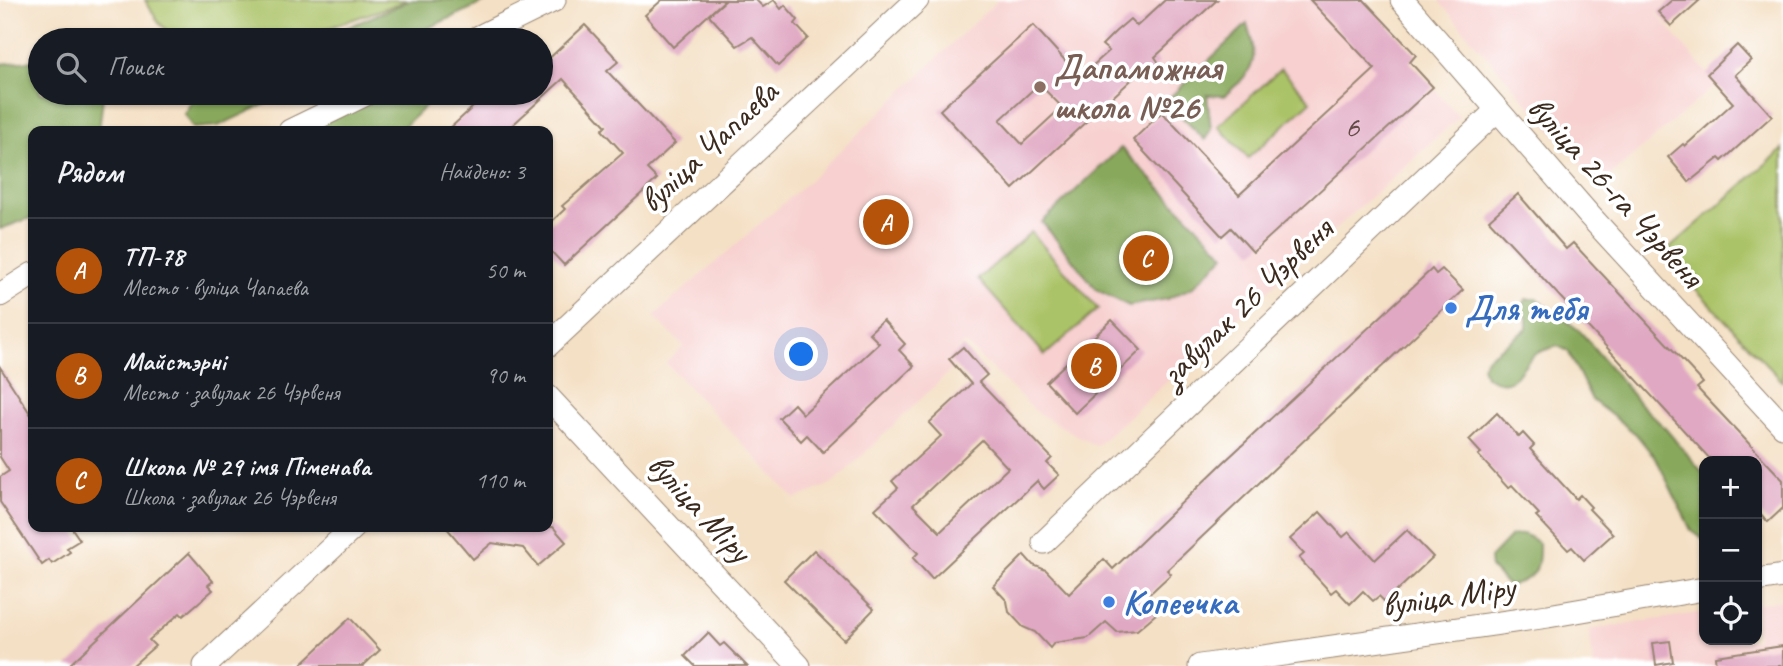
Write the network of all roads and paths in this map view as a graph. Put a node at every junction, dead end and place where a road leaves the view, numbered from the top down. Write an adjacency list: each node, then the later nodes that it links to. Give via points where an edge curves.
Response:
1 (554, 0): 4 (street)
2 (917, 0): 10 (street, вуліца Чапаева)
3 (1402, 0): 6 (street, вуліца 26-га Чэрвеня)
4 (497, 28)
5 (343, 105): 7 (street)
6 (1496, 111): 12 (street, вуліца 26-га Чэрвеня); 14 (street, завулак 26 Чэрвеня)
7 (300, 126)
8 (28, 277): 9 (street)
9 (0, 295)
10 (553, 340)
11 (553, 402): 19 (street, вуліца Міру)
12 (1783, 426)
13 (349, 532): 18 (street)
14 (1044, 542)
15 (1783, 576): 16 (street)
16 (1762, 579)
17 (1699, 590): 20 (street, вуліца Міру)
18 (205, 666)
19 (799, 666)
20 (1200, 666)

